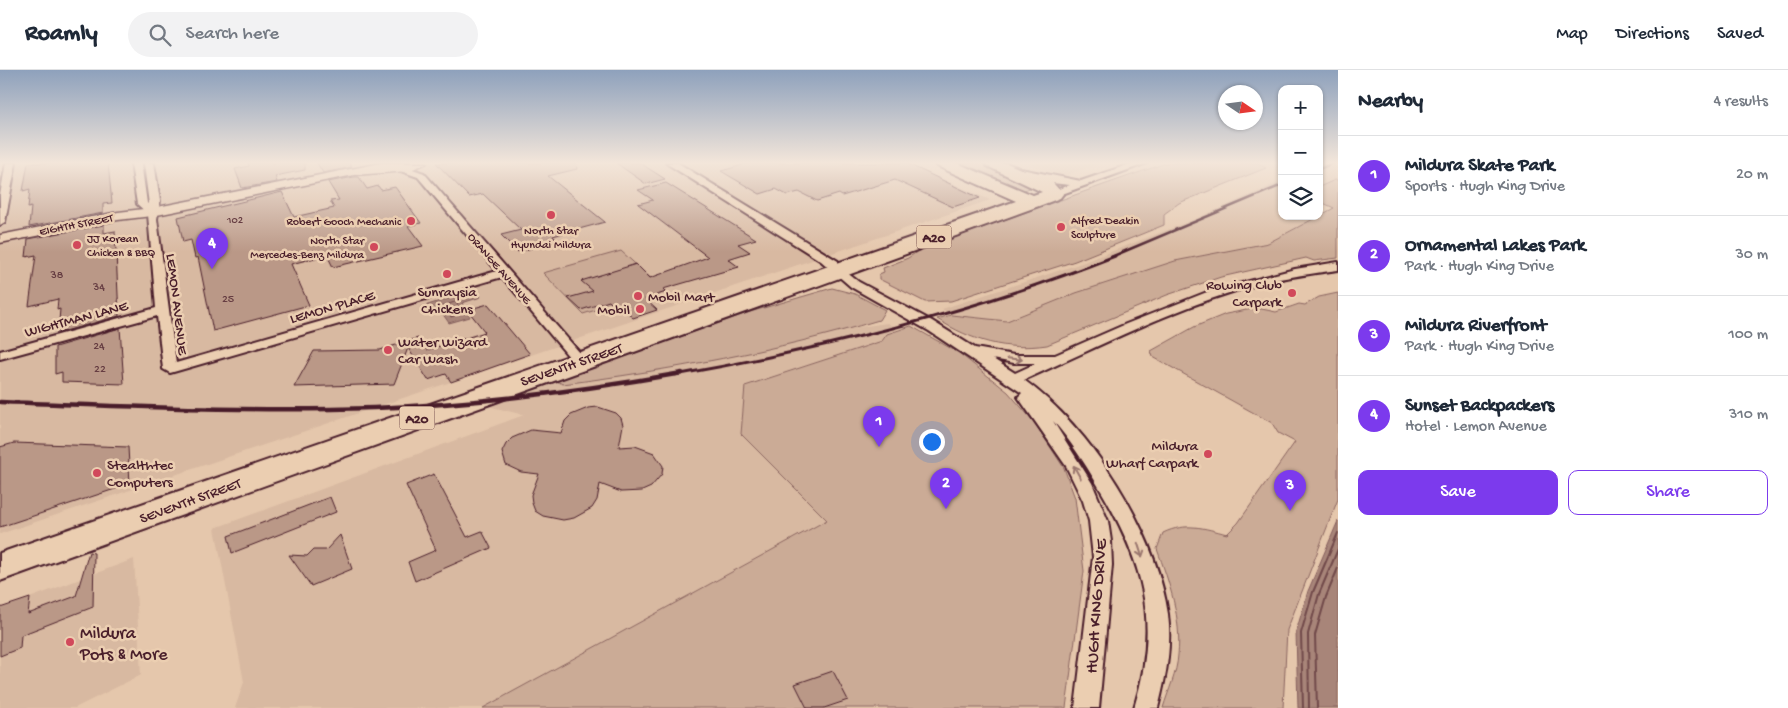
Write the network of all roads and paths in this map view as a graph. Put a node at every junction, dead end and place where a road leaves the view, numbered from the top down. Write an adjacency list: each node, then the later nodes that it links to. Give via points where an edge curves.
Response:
1 (5, 193): 12 (street)
2 (140, 193): 11 (street, LEMON AVENUE, via 142,204)
3 (154, 193): 11 (street, LEMON AVENUE)
4 (247, 193): 11 (street, EIGHTH STREET)
5 (440, 193): 17 (street, ORANGE AVENUE)
6 (718, 193): 15 (street, HUGH KING DRIVE)
7 (1012, 193): 10 (highway)
8 (1058, 193): 9 (street, SEVENTH STREET)
9 (1054, 194): 10 (highway, SEVENTH STREET / A20)
10 (1033, 202): 15 (highway, SEVENTH STREET / A20)
11 (152, 212): 13 (street, EIGHTH STREET); 14 (street, EIGHTH STREET, via 119,223); 18 (street, LEMON AVENUE)
12 (0, 222)
13 (0, 239)
14 (0, 248)
15 (835, 266): 19 (street, HUGH KING DRIVE); 22 (highway, SEVENTH STREET / A20)
16 (1338, 266): 21 (street, HUGH KING DRIVE, via 1290,274 1178,307)
17 (503, 273): 22 (street, ORANGE AVENUE); 23 (street, LEMON PLACE)
18 (161, 311): 20 (street, WIGHTMAN LANE); 23 (street, LEMON AVENUE)
19 (969, 350): 21 (street, HUGH KING DRIVE, one-way to 21, via 1014,359); 24 (street, HUGH KING DRIVE)
20 (0, 355)
21 (1062, 358): 24 (street, HUGH KING DRIVE)
22 (580, 361): 27 (highway, SEVENTH STREET / A20)
23 (170, 369)
24 (1012, 380): 25 (street, HUGH KING DRIVE, one-way to 24, via 1055,435); 26 (street, HUGH KING DRIVE, via 1064,423)
25 (1092, 503): 26 (street); 28 (street, HUGH KING DRIVE, via 1100,530 1102,553)
26 (1120, 506): 29 (street, HUGH KING DRIVE, one-way to 29, via 1139,544 1157,606 1159,655 1155,683)
27 (0, 567)
28 (1087, 708)
29 (1146, 708)

